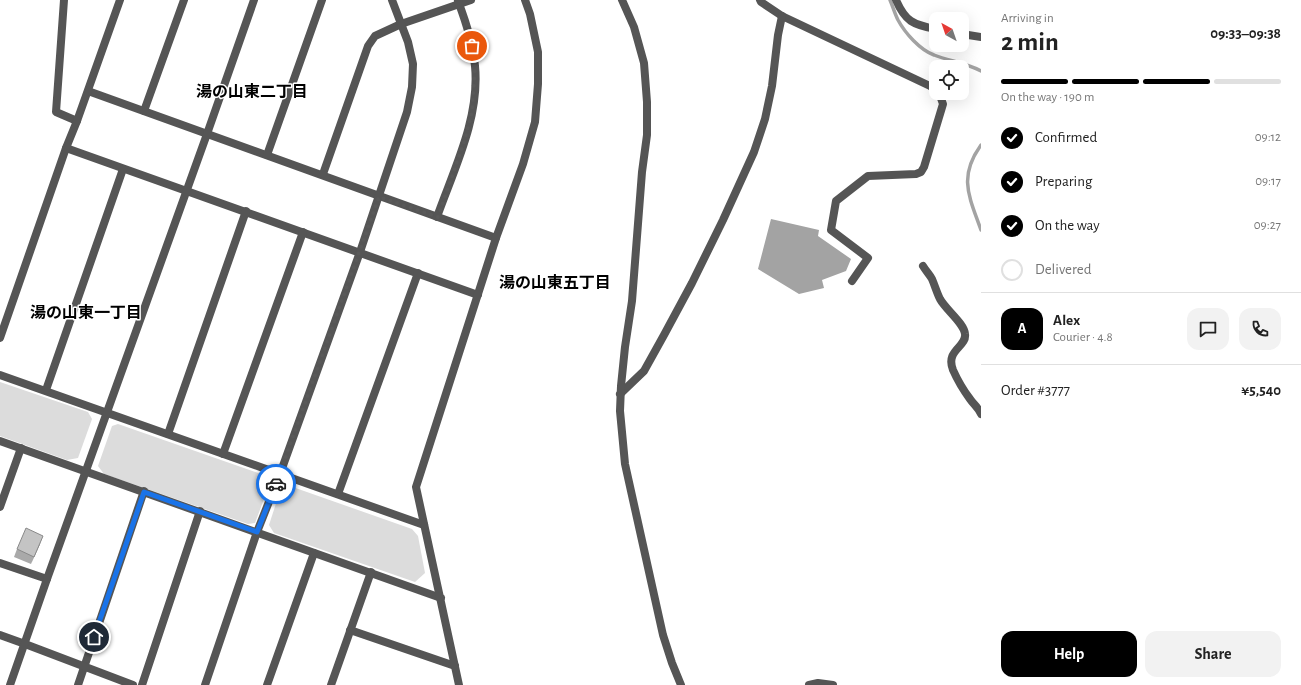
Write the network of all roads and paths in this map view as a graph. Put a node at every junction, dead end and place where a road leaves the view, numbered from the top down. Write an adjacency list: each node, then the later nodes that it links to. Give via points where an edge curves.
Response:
1 (64, 0): 22 (street, via 56,112)
2 (120, 0): 19 (street)
3 (184, 0): 21 (street)
4 (254, 0): 23 (street)
5 (322, 0): 25 (street)
6 (392, 0): 14 (street)
7 (471, 0): 12 (street)
8 (525, 0): 33 (street, via 538,52 535,122 523,164)
9 (622, 0): 42 (street, via 634,27 644,63 647,135 633,294)
10 (760, 0): 13 (street)
11 (896, 0): 15 (street, via 902,14 911,21)
12 (459, 2): 14 (street); 31 (street, via 472,46 475,67 472,112)
13 (782, 16): 18 (street); 42 (street, via 772,86 754,152 692,283 644,371)
14 (401, 24): 27 (street, via 375,36 368,46); 29 (street, via 412,64 412,87 407,112)
15 (929, 28)
16 (969, 35): 17 (street)
17 (981, 37)
18 (929, 87)
19 (88, 91): 21 (street); 22 (street)
20 (942, 100): 37 (street, via 921,172 868,176 836,201 831,230 868,258)
21 (144, 111): 23 (street)
22 (77, 121): 24 (street)
23 (207, 134): 25 (street); 28 (street)
24 (66, 148): 26 (street); 39 (street)
25 (266, 155): 27 (street)
26 (123, 169): 28 (street); 41 (street)
27 (323, 174): 29 (street)
28 (186, 190): 30 (street); 43 (street)
29 (379, 197): 31 (street); 34 (street)
30 (246, 211): 32 (street); 45 (street)
31 (438, 217): 33 (street)
32 (303, 232): 34 (street); 48 (street)
33 (496, 238): 38 (street)
34 (360, 252): 36 (street); 50 (street)
35 (923, 266): 44 (street, via 931,277 940,300 965,334 965,340 951,361 964,390)
36 (418, 273): 38 (street); 52 (street)
37 (852, 281)
38 (478, 295): 55 (street, via 416,487)
39 (0, 338)
40 (0, 375): 41 (street)
41 (46, 390): 43 (street)
42 (620, 394): 75 (street, via 625,464 663,636)
43 (106, 412): 45 (street); 49 (street)
44 (981, 414)
45 (168, 434): 48 (street)
46 (0, 441): 47 (street)
47 (21, 448): 49 (street); 53 (street)
48 (222, 454): 50 (street)
49 (86, 471): 51 (street); 60 (street)
50 (280, 474): 52 (street); 56 (street)
51 (144, 492): 54 (street); 66 (street)
52 (338, 494): 55 (street)
53 (0, 506)
54 (200, 511): 56 (street); 70 (street)
55 (424, 525): 61 (street)
56 (257, 532): 57 (street); 71 (street)
57 (314, 553): 59 (street); 72 (street)
58 (0, 562): 60 (street)
59 (371, 572): 61 (street); 62 (street)
60 (46, 579): 64 (street)
61 (441, 598): 65 (street)
62 (350, 630): 65 (street); 73 (street)
63 (0, 635): 64 (street)
64 (25, 644): 66 (street); 67 (street)
65 (455, 666): 74 (street)
66 (85, 667): 68 (street); 69 (street)
67 (10, 685)
68 (78, 685)
69 (133, 685)
70 (142, 685)
71 (205, 685)
72 (267, 685)
73 (331, 685)
74 (459, 685)
75 (681, 685)
76 (809, 685): 77 (street)
77 (833, 685)

